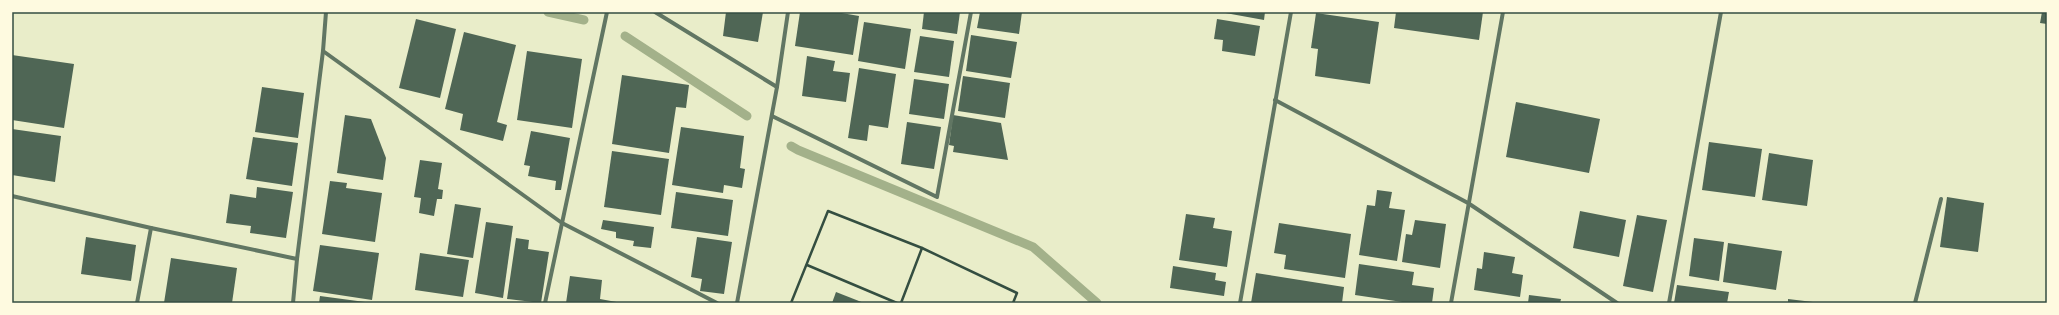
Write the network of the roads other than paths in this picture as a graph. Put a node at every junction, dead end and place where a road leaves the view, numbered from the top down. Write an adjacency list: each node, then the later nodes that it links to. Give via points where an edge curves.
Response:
1 (326, 12): 9 (street)
2 (607, 12): 16 (street)
3 (655, 12): 10 (street)
4 (788, 12): 10 (street)
5 (971, 12): 12 (street, via 937,197)
6 (1291, 12): 11 (street)
7 (1503, 12): 15 (street)
8 (1721, 12): 27 (street)
9 (323, 50): 16 (street); 18 (street)
10 (777, 87): 12 (street)
11 (1275, 100): 15 (street); 24 (street)
12 (772, 116): 23 (street)
13 (12, 196): 17 (street)
14 (1941, 198): 28 (street)
15 (1468, 203): 25 (street); 26 (street)
16 (562, 222): 21 (street); 22 (street)
17 (151, 228): 18 (street); 19 (street)
18 (298, 259): 20 (street)
19 (137, 303)
20 (293, 303)
21 (545, 303)
22 (717, 303)
23 (738, 303)
24 (1240, 303)
25 (1451, 303)
26 (1617, 303)
27 (1669, 303)
28 (1915, 303)

